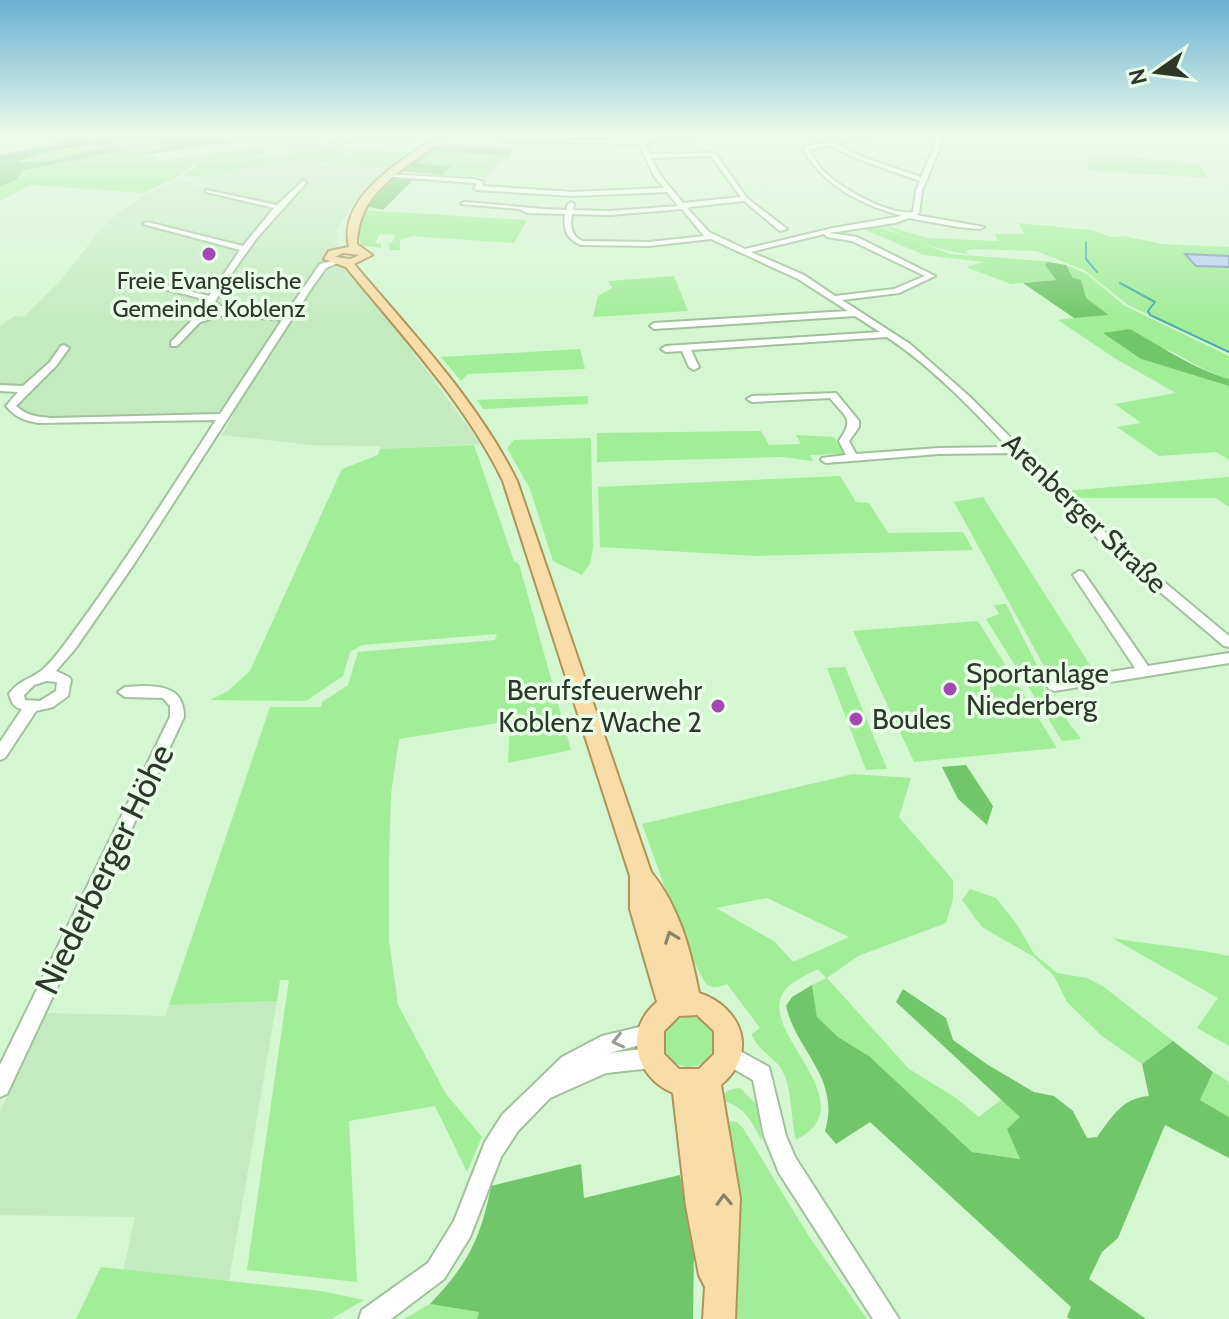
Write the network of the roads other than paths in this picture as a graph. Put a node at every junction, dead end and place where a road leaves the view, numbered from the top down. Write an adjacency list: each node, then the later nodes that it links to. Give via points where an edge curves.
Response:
1 (236, 198): 12 (street)
2 (287, 198): 12 (street)
3 (363, 198): 21 (main road, via 347,226)
4 (367, 198): 23 (main road, via 350,232)
5 (469, 198): 13 (street, via 462,207)
6 (572, 198): 13 (street)
7 (677, 198): 11 (street)
8 (865, 198): 14 (street)
9 (920, 198): 14 (street, via 918,210)
10 (745, 199): 11 (street); 17 (street)
11 (685, 206): 13 (street); 19 (street)
12 (277, 207): 20 (street)
13 (569, 212): 19 (street, via 570,236 585,244)
14 (907, 217): 16 (street); 18 (street)
15 (147, 224): 20 (street)
16 (980, 227)
17 (783, 229)
18 (819, 233): 22 (street); 27 (street, via 854,239 931,276 896,291)
19 (710, 237): 22 (street, Arenberger Straße)
20 (243, 248): 28 (street)
21 (343, 250): 23 (main road); 24 (main road, via 332,253)
22 (744, 251): 27 (street, Arenberger Straße)
23 (357, 255): 24 (main road); 26 (main road)
24 (336, 261): 26 (main road); 31 (street, via 323,266)
25 (132, 278): 28 (street)
26 (365, 284): 57 (main road, via 464,405 505,470 641,876 642,909)
27 (836, 298): 30 (street, Arenberger Straße)
28 (211, 299): 29 (street)
29 (221, 313): 31 (street); 34 (street, via 197,320)
30 (859, 313): 32 (street); 33 (street, Arenberger Straße)
31 (289, 318): 42 (street)
32 (654, 326)
33 (891, 334): 36 (street); 43 (street, Arenberger Straße, via 945,378)
34 (174, 344)
35 (64, 348): 40 (street, via 59,360)
36 (685, 348): 37 (street); 38 (street)
37 (666, 349)
38 (694, 367)
39 (0, 388): 40 (street)
40 (25, 389): 42 (street, via 11,406 17,414 40,421)
41 (752, 399): 44 (street, via 833,395 854,421 844,441)
42 (225, 417): 50 (street, via 70,646 66,662)
43 (1017, 450): 44 (street); 47 (street, Arenberger Straße, via 1106,540)
44 (853, 458): 45 (street)
45 (826, 460)
46 (1079, 575): 49 (street, Arenberger Straße)
47 (1229, 643)
48 (1229, 658): 49 (street)
49 (1145, 672): 51 (street)
50 (50, 676): 53 (street); 55 (street, via 66,684 63,693)
51 (1054, 686)
52 (0, 691): 53 (street)
53 (18, 691): 55 (street, via 19,703)
54 (125, 692): 61 (street, Niederberger Höhe, via 161,691 179,704 177,717)
55 (31, 707): 56 (street)
56 (0, 754)
57 (680, 1005): 58 (main road, via 656,1018); 59 (main road, via 710,1010 725,1025)
58 (650, 1046): 60 (main road, via 666,1074); 63 (street, via 545,1090 510,1123 493,1150 462,1229 436,1271)
59 (729, 1055): 60 (main road, via 721,1069); 64 (street, via 762,1074 787,1165)
60 (696, 1080): 62 (main road, via 701,1206)
61 (0, 1087)
62 (719, 1312)
63 (371, 1319)
64 (887, 1319)

